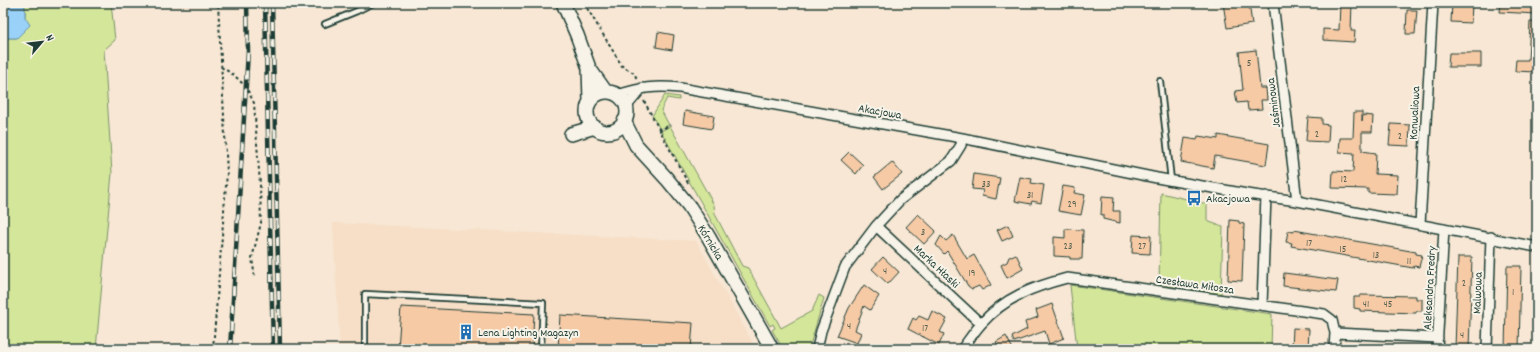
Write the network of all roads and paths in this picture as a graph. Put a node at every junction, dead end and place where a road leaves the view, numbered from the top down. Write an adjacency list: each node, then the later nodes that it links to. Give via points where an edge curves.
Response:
1 (218, 3): 8 (path)
2 (372, 3): 7 (lane)
3 (563, 3): 9 (street)
4 (584, 3): 11 (path, via 622,66 634,73)
5 (1273, 3): 26 (street, Jaśminowa)
6 (1433, 3): 27 (street, Konwaliowa)
7 (325, 24)
8 (221, 67): 32 (path, via 246,87 254,103 261,223 252,258); 37 (path, via 227,173)
9 (589, 68): 12 (street); 13 (street)
10 (1160, 81): 23 (lane)
11 (642, 88): 12 (street, Akacjowa); 14 (street); 20 (path, via 645,106); 21 (street, Akacjowa, via 680,88)
12 (612, 93): 13 (street, via 594,96); 14 (street)
13 (590, 101): 15 (street, via 587,108)
14 (626, 106): 16 (street)
15 (588, 116): 18 (street); 18 (street, via 571,134)
16 (624, 122): 19 (street); 22 (street)
17 (670, 125): 20 (path)
18 (595, 127): 19 (street)
19 (612, 131): 22 (street)
20 (659, 131): 24 (path)
21 (962, 138): 23 (street, Akacjowa); 28 (street, via 961,145 951,161 900,200)
22 (636, 145): 40 (street, Kórnicka, via 689,206)
23 (1171, 180): 25 (street, Akacjowa)
24 (691, 189)
25 (1266, 196): 26 (street, Akacjowa); 33 (street)
26 (1297, 201): 27 (street, Akacjowa)
27 (1420, 224): 29 (street, Akacjowa)
28 (876, 226): 34 (street, Marka Hłaski); 41 (street, via 846,267)
29 (1444, 229): 30 (street, Akacjowa); 36 (street, Aleksandra Fredry)
30 (1491, 238): 31 (street, Akacjowa); 45 (street, Malwowa)
31 (1537, 247)
32 (255, 278)
33 (1262, 306): 34 (street, Czesława Miłosza, via 1067,278 1036,287 1017,296 999,307); 35 (street, Czesława Miłosza, via 1324,314 1332,320)
34 (981, 324): 42 (street, Czesława Miłosza)
35 (1335, 333): 36 (street); 43 (street)
36 (1438, 338): 44 (street, Aleksandra Fredry)
37 (213, 349)
38 (365, 349): 39 (lane, via 365,294 543,303)
39 (541, 349)
40 (772, 349)
41 (816, 349)
42 (962, 349)
43 (1334, 349)
44 (1437, 349)
45 (1488, 349)

